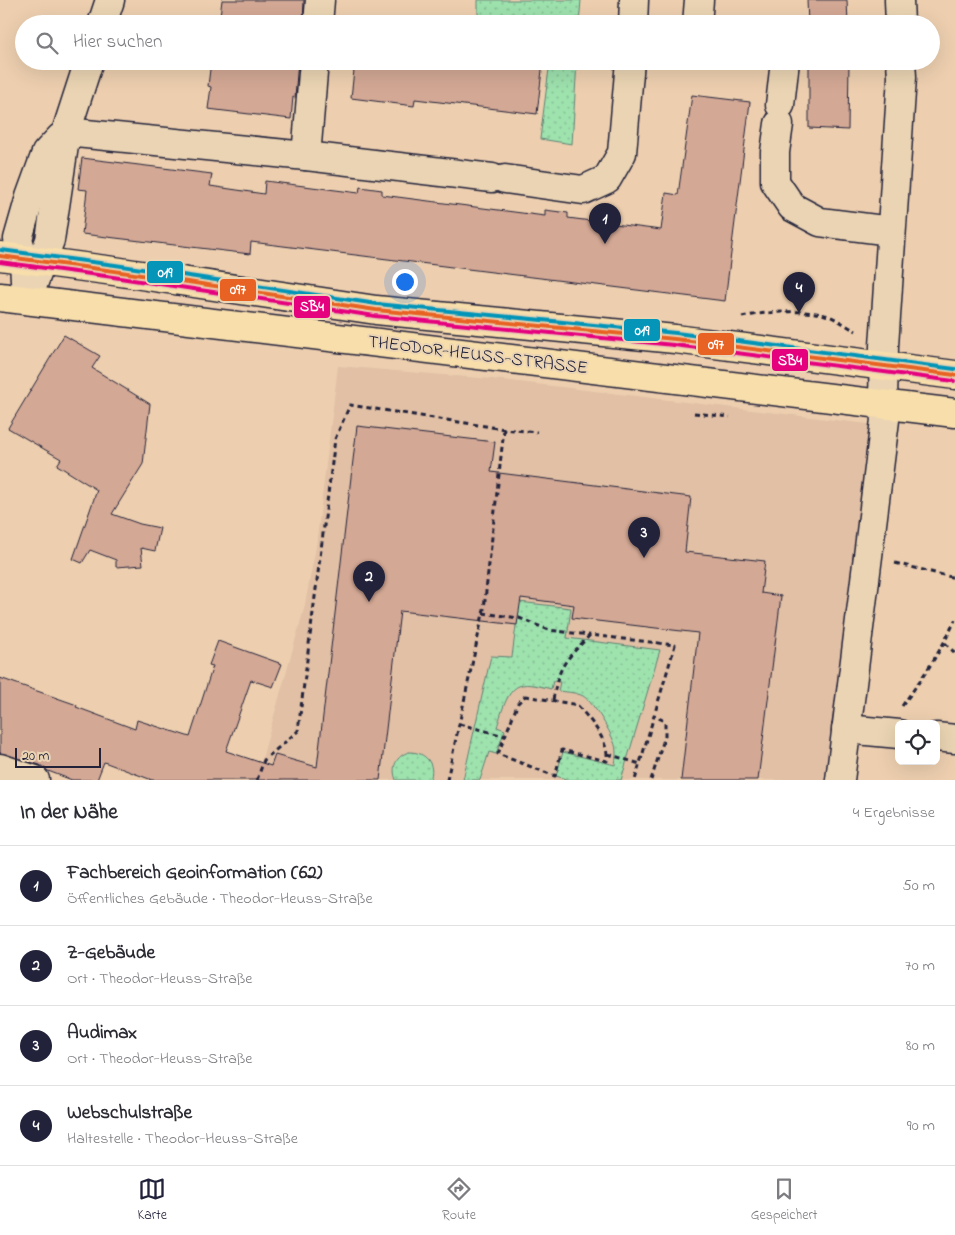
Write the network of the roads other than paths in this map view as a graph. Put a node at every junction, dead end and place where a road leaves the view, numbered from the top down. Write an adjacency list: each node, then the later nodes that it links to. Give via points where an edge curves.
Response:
1 (110, 0): 6 (street)
2 (320, 0): 7 (street)
3 (634, 0): 8 (street)
4 (699, 0): 9 (street)
5 (899, 0): 10 (street)
6 (105, 15)
7 (319, 15)
8 (633, 15)
9 (698, 15)
10 (900, 15)
11 (87, 70): 16 (street)
12 (313, 70): 17 (street)
13 (629, 70): 17 (street, via 622,153 607,179 583,190)
14 (784, 70): 18 (street, via 775,182 792,207 820,222)
15 (902, 70): 18 (street)
16 (66, 132): 17 (street); 19 (street, via 50,240)
17 (306, 156)
18 (891, 231): 22 (street)
19 (22, 259): 21 (street); 22 (main road, THEODOR-HEUSS-STRASSE, via 376,310 675,339)
20 (0, 297): 21 (main road, THEODOR-HEUSS-STRASSE)
21 (27, 300): 24 (main road, THEODOR-HEUSS-STRASSE)
22 (883, 367): 23 (main road, THEODOR-HEUSS-STRASSE); 24 (street)
23 (955, 376)
24 (884, 412): 25 (main road, THEODOR-HEUSS-STRASSE); 26 (street)
25 (955, 412)
26 (846, 729): 27 (street); 32 (street)
27 (890, 733)
28 (940, 737): 29 (street)
29 (955, 739)
30 (0, 768): 31 (street)
31 (35, 780)
32 (840, 780)

